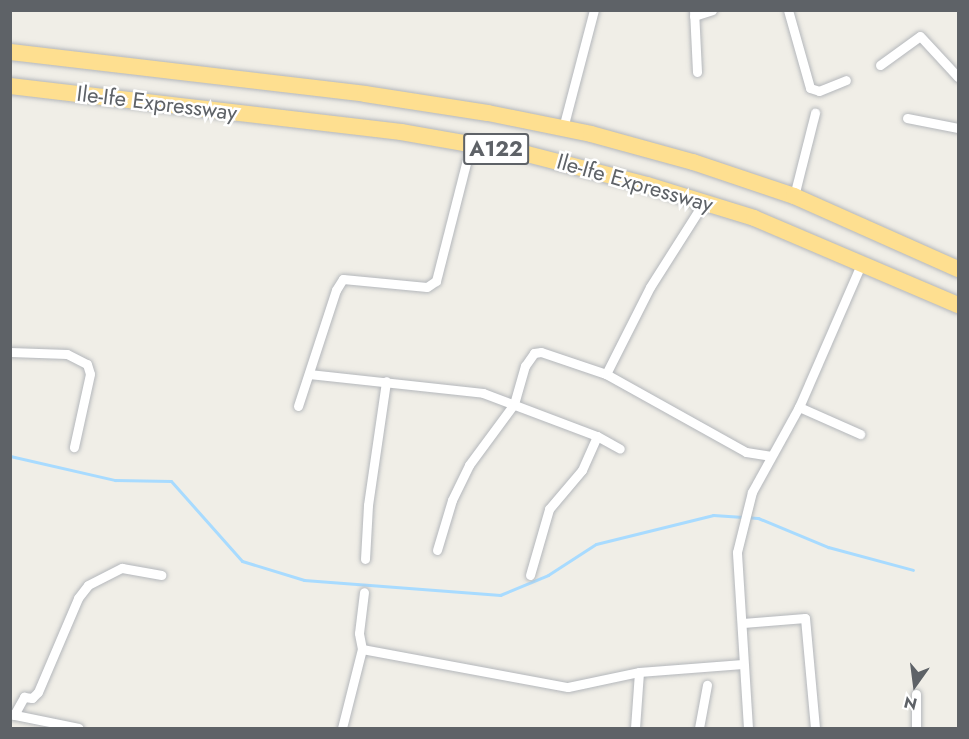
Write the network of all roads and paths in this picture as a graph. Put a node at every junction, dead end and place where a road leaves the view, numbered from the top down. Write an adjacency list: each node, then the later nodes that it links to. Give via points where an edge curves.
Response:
1 (594, 10): 13 (street)
2 (712, 10): 4 (street)
3 (789, 10): 9 (street, via 810,88 819,91)
4 (694, 13): 7 (street)
5 (10, 52): 13 (highway, Ile-Ife Expressway / A122, via 365,94)
6 (880, 65): 8 (street, via 920,36)
7 (697, 72)
8 (958, 77)
9 (846, 80)
10 (10, 86): 15 (highway, Ile-Ife Expressway / A122, via 400,132)
11 (815, 113): 16 (street)
12 (907, 118): 14 (street)
13 (563, 128): 16 (highway, Ile-Ife Expressway / A122, via 642,147)
14 (958, 128)
15 (471, 144): 17 (highway, Ile-Ife Expressway / A122, via 573,165); 22 (street, via 436,280 427,287 343,279)
16 (794, 196): 19 (highway, Ile-Ife Expressway / A122)
17 (704, 202): 18 (highway, Ile-Ife Expressway / A122); 23 (street, via 650,287)
18 (862, 261): 20 (highway, Ile-Ife Expressway / A122); 27 (street)
19 (958, 269)
20 (958, 304)
21 (10, 352): 30 (street, via 66,354 87,364 90,374)
22 (309, 374): 24 (street); 26 (street)
23 (606, 374): 25 (street, via 534,353 525,366); 32 (street, via 746,452)
24 (386, 381): 25 (street, via 452,387); 34 (street, via 368,505)
25 (514, 404): 29 (street); 33 (street, via 469,465 452,500)
26 (298, 406)
27 (799, 407): 28 (street); 32 (street)
28 (860, 434)
29 (597, 436): 31 (street); 36 (street, via 582,470 549,509)
30 (74, 447)
31 (620, 449)
32 (770, 456): 38 (street, via 752,492 735,560 741,580)
33 (437, 550)
34 (365, 559)
35 (161, 575): 44 (street, via 122,568 88,585 78,598 38,692 32,698 24,697)
36 (530, 575)
37 (364, 592): 39 (street, via 359,633)
38 (743, 623): 40 (street); 51 (street, via 805,618)
39 (362, 649): 41 (street, via 568,687); 47 (street)
40 (743, 664): 41 (street); 50 (street)
41 (639, 672): 48 (street)
42 (707, 685): 49 (street)
43 (916, 694): 52 (street)
44 (13, 714): 45 (street)
45 (47, 725): 46 (street)
46 (79, 729)
47 (342, 729)
48 (635, 729)
49 (699, 729)
50 (748, 729)
51 (815, 729)
52 (916, 729)

